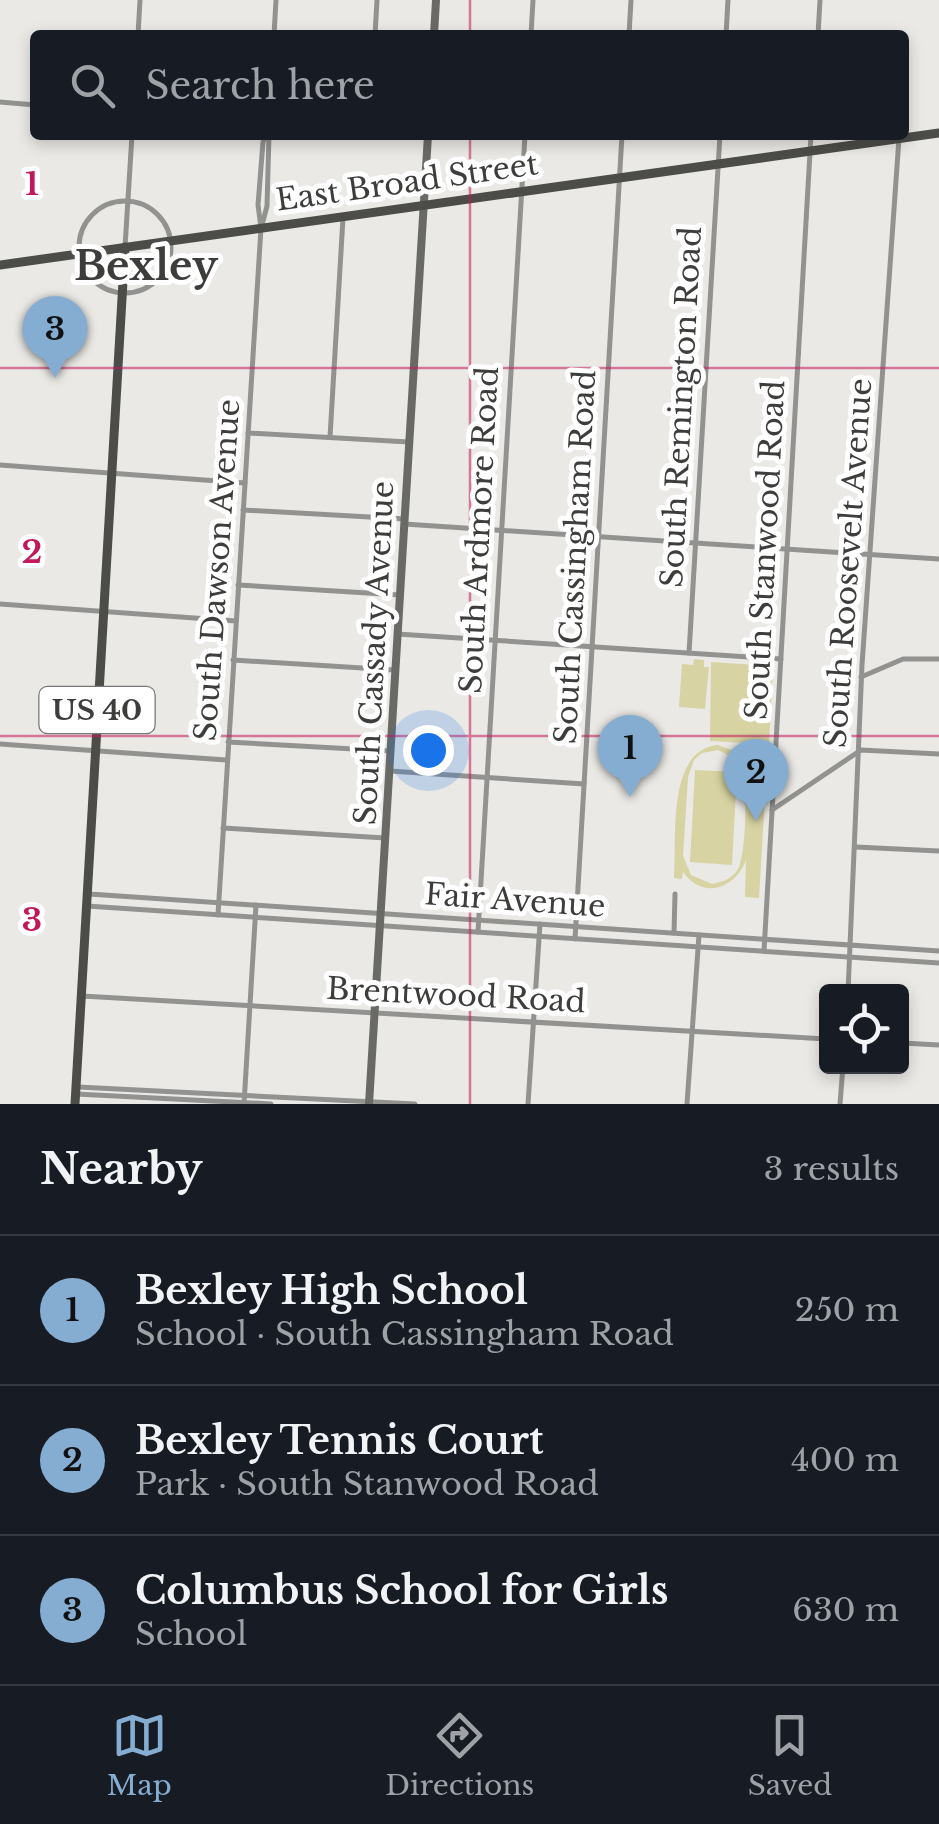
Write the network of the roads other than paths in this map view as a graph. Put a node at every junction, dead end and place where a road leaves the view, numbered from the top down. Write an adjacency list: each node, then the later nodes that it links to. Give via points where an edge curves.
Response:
1 (140, 0): 9 (street)
2 (276, 0): 10 (street)
3 (377, 0): 11 (street)
4 (436, 0): 12 (street)
5 (533, 0): 13 (street)
6 (631, 0): 14 (street)
7 (728, 0): 15 (street)
8 (820, 0): 16 (street)
9 (138, 30)
10 (274, 30)
11 (375, 30)
12 (434, 30)
13 (531, 30)
14 (628, 30)
15 (726, 30)
16 (818, 30)
17 (0, 102): 18 (street)
18 (30, 105)
19 (939, 132): 20 (main road, East Broad Street)
20 (909, 136)
21 (132, 140): 34 (street)
22 (268, 140): 37 (street, South Dawson Avenue)
23 (428, 140): 35 (street, South Cassady Avenue)
24 (525, 140): 33 (street, South Ardmore Road)
25 (622, 140): 32 (street, South Cassingham Road)
26 (720, 140): 31 (street, South Remington Road)
27 (811, 140): 30 (street, South Stanwood Road)
28 (885, 140): 30 (main road, East Broad Street)
29 (899, 140): 55 (street, South Roosevelt Avenue)
30 (810, 151): 31 (main road, East Broad Street); 54 (street, South Stanwood Road)
31 (718, 164): 32 (main road, East Broad Street); 53 (street, South Remington Road)
32 (620, 178): 33 (main road, East Broad Street); 52 (street, South Cassingham Road)
33 (522, 191): 35 (main road, East Broad Street); 51 (street, South Ardmore Road)
34 (128, 201): 38 (street, via 156,213); 39 (street); 40 (street, via 91,215 80,233)
35 (423, 204): 36 (main road, East Broad Street); 45 (street, South Cassady Avenue)
36 (343, 215): 37 (main road, East Broad Street); 44 (street)
37 (261, 228): 38 (main road, East Broad Street); 43 (street, South Dawson Avenue)
38 (170, 241): 39 (main road, East Broad Street); 42 (street, via 170,260 156,282)
39 (125, 247): 40 (main road, East Broad Street); 42 (main road, US 40)
40 (79, 254): 41 (main road, East Broad Street); 42 (street, via 93,282)
41 (0, 266)
42 (122, 294): 47 (main road, US 40)
43 (248, 433): 44 (street); 48 (street, South Dawson Avenue)
44 (330, 437): 45 (street)
45 (409, 442): 50 (street, South Cassady Avenue)
46 (0, 465): 47 (street)
47 (112, 473): 48 (street); 60 (main road, US 40)
48 (245, 482): 49 (street, South Dawson Avenue)
49 (243, 510): 50 (street); 57 (street, South Dawson Avenue)
50 (404, 521): 51 (street); 58 (street, South Cassady Avenue)
51 (502, 530): 52 (street); 63 (street, South Ardmore Road)
52 (598, 536): 53 (street); 64 (street, South Cassingham Road)
53 (696, 543): 54 (street); 65 (street, South Remington Road)
54 (787, 550): 55 (street); 66 (street, South Stanwood Road)
55 (870, 555): 56 (street); 70 (street, South Roosevelt Avenue)
56 (939, 560)
57 (238, 585): 58 (street); 61 (street, South Dawson Avenue)
58 (400, 595): 62 (street, South Cassady Avenue)
59 (0, 604): 60 (street)
60 (103, 611): 61 (street); 73 (main road, US 40)
61 (236, 621): 68 (street, South Dawson Avenue)
62 (398, 634): 63 (street); 69 (street, South Cassady Avenue)
63 (495, 640): 64 (street); 79 (street, South Ardmore Road)
64 (592, 647): 65 (street); 80 (street, South Cassingham Road)
65 (689, 653): 66 (street)
66 (781, 658): 81 (street, South Stanwood Road)
67 (939, 659): 70 (street, via 903,659)
68 (234, 660): 69 (street); 71 (street, South Dawson Avenue)
69 (395, 670): 74 (street, South Cassady Avenue)
70 (861, 677): 75 (street, South Roosevelt Avenue)
71 (228, 742): 74 (street); 77 (street, South Dawson Avenue)
72 (0, 744): 73 (street)
73 (94, 751): 77 (street); 86 (main road, US 40)
74 (391, 751): 78 (street, South Cassady Avenue)
75 (858, 751): 76 (street); 81 (street); 84 (street, South Roosevelt Avenue)
76 (939, 754)
77 (227, 760): 82 (street, South Dawson Avenue)
78 (390, 771): 79 (street); 83 (street, South Cassady Avenue)
79 (487, 777): 80 (street); 94 (street, South Ardmore Road)
80 (584, 784): 97 (street, South Cassingham Road)
81 (772, 810): 103 (street, South Stanwood Road)
82 (223, 828): 83 (street); 88 (street, South Dawson Avenue)
83 (386, 838): 91 (street, South Cassady Avenue)
84 (856, 847): 85 (street); 104 (street, South Roosevelt Avenue)
85 (939, 852)
86 (87, 894): 88 (street, Fair Avenue); 90 (main road, US 40)
87 (675, 894): 99 (street)
88 (219, 902): 89 (street, Fair Avenue); 92 (street, South Dawson Avenue)
89 (256, 905): 91 (street, Fair Avenue); 93 (street)
90 (88, 906): 92 (street, Fair Avenue); 111 (main road, US 40)
91 (381, 913): 94 (street, Fair Avenue); 96 (street, South Cassady Avenue)
92 (218, 915): 93 (street, Fair Avenue)
93 (255, 918): 96 (street, Fair Avenue); 112 (street)
94 (478, 920): 95 (street, Fair Avenue); 98 (street, South Ardmore Road)
95 (540, 924): 97 (street, Fair Avenue); 101 (street)
96 (380, 926): 98 (street, Fair Avenue); 113 (street, South Cassady Avenue)
97 (576, 926): 99 (street, Fair Avenue); 102 (street, South Cassingham Road)
98 (478, 932): 101 (street, Fair Avenue)
99 (674, 933): 100 (street, Fair Avenue)
100 (699, 935): 103 (street, Fair Avenue); 105 (street)
101 (540, 936): 102 (street, Fair Avenue); 114 (street)
102 (575, 939): 105 (street, Fair Avenue)
103 (765, 939): 104 (street, Fair Avenue); 106 (street, South Stanwood Road)
104 (851, 945): 107 (street, Fair Avenue); 108 (street, South Roosevelt Avenue)
105 (698, 947): 106 (street, Fair Avenue); 115 (street)
106 (764, 951): 108 (street, Fair Avenue)
107 (939, 951)
108 (850, 957): 109 (street, Fair Avenue); 110 (street, South Roosevelt Avenue)
109 (939, 963)
110 (848, 984)
111 (82, 996): 112 (street, Brentwood Road); 120 (main road, US 40)
112 (250, 1006): 113 (street, Brentwood Road); 121 (street)
113 (375, 1013): 114 (street, Brentwood Road); 122 (street, South Cassady Avenue)
114 (534, 1022): 115 (street, Brentwood Road); 125 (street)
115 (692, 1031): 116 (street, Brentwood Road); 126 (street)
116 (819, 1039)
117 (909, 1044): 118 (street)
118 (939, 1046)
119 (842, 1074): 127 (street)
120 (76, 1095): 121 (street)
121 (244, 1101): 122 (street); 123 (street)
122 (369, 1103): 124 (street)
123 (270, 1104)
124 (415, 1104)
125 (528, 1104)
126 (687, 1104)
127 (840, 1104)

